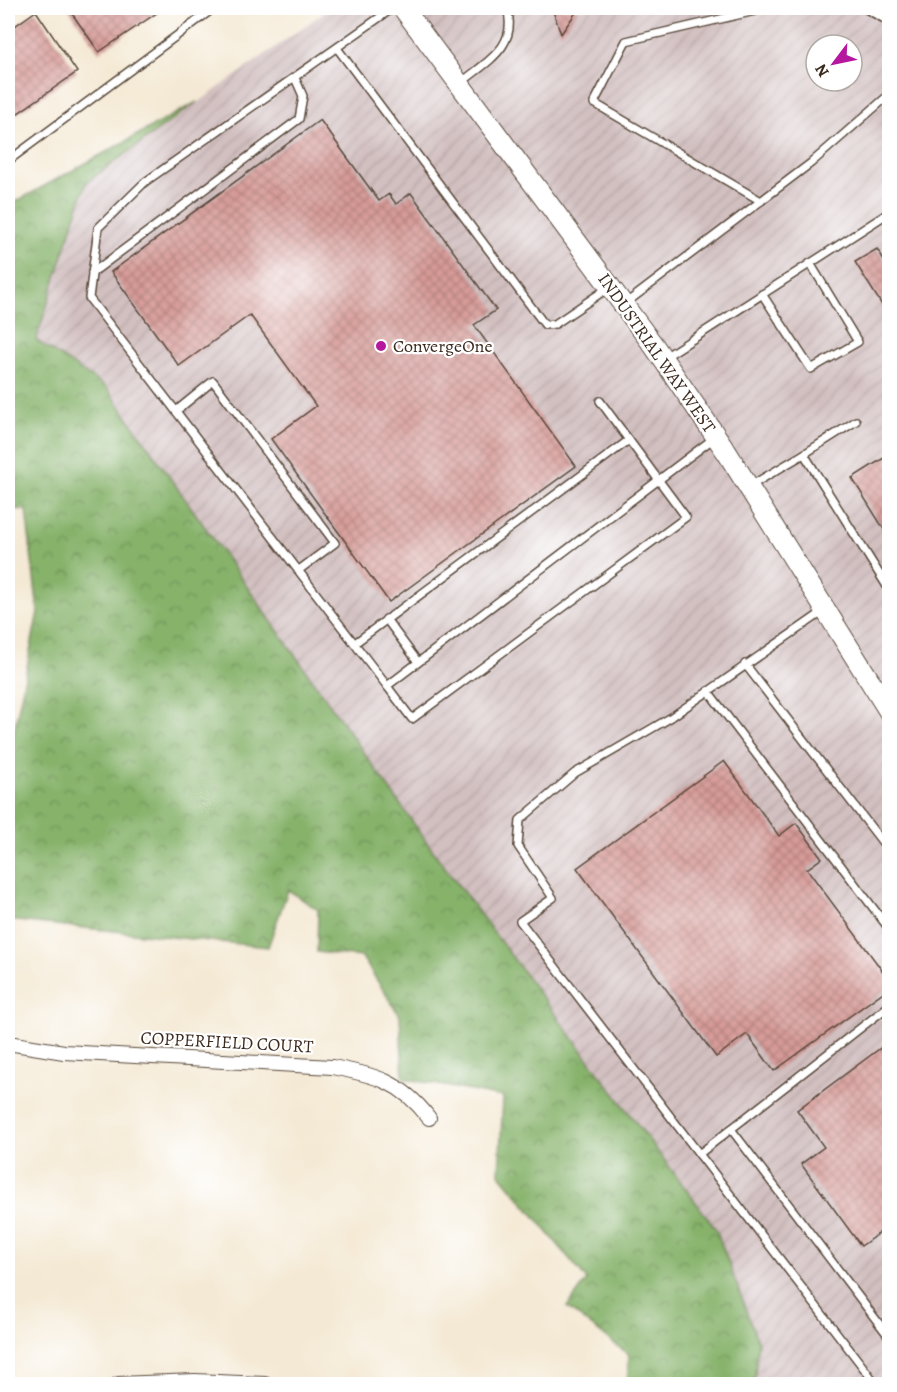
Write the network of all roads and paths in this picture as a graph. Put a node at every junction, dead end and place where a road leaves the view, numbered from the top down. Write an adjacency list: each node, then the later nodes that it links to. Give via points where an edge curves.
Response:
1 (214, 8): 12 (lane)
2 (393, 8): 8 (lane)
3 (403, 8): 10 (street, INDUSTRIAL WAY WEST)
4 (507, 8): 10 (lane, via 512,23 507,41)
5 (768, 8): 13 (lane, via 626,41 594,104)
6 (864, 8): 7 (lane)
7 (890, 22)
8 (337, 48): 9 (lane); 17 (lane, via 545,326 555,324)
9 (295, 78): 16 (lane, via 144,182 98,228); 16 (lane, via 303,96 299,119)
10 (460, 84): 17 (street, INDUSTRIAL WAY WEST)
11 (890, 94): 13 (lane, via 812,164)
12 (8, 161)
13 (761, 201): 19 (lane)
14 (890, 212): 15 (lane)
15 (810, 263): 18 (lane); 18 (lane, via 858,342 811,369)
16 (92, 273): 22 (lane, via 89,298)
17 (610, 286): 19 (street, INDUSTRIAL WAY WEST)
18 (762, 294): 20 (lane)
19 (624, 304): 20 (street, INDUSTRIAL WAY WEST)
20 (662, 358): 24 (street, INDUSTRIAL WAY WEST)
21 (600, 401): 25 (lane)
22 (176, 411): 29 (lane); 29 (lane, via 213,381 335,543)
23 (856, 421): 26 (lane)
24 (717, 437): 27 (lane); 28 (street, INDUSTRIAL WAY WEST)
25 (629, 440): 27 (lane); 32 (lane)
26 (804, 454): 28 (lane); 30 (lane)
27 (659, 480): 34 (lane); 36 (lane, via 686,517 412,719)
28 (749, 487): 31 (street, INDUSTRIAL WAY WEST)
29 (299, 570): 33 (lane)
30 (890, 591)
31 (826, 610): 35 (lane); 38 (street, INDUSTRIAL WAY WEST)
32 (386, 619): 33 (lane); 34 (lane)
33 (355, 643): 36 (lane)
34 (418, 662): 36 (lane)
35 (745, 664): 37 (lane); 39 (lane)
36 (387, 686)
37 (708, 691): 40 (lane); 45 (lane, via 670,718 575,773 520,820 518,846 553,898 520,921)
38 (888, 706)
39 (890, 852)
40 (890, 930)
41 (890, 1005): 44 (lane)
42 (8, 1042): 43 (street, COPPERFIELD COURT, via 64,1052 332,1066 394,1084 415,1099)
43 (429, 1118)
44 (731, 1129): 45 (lane); 46 (lane)
45 (699, 1154): 49 (lane)
46 (890, 1338)
47 (118, 1384): 48 (street)
48 (265, 1384)
49 (876, 1384)

